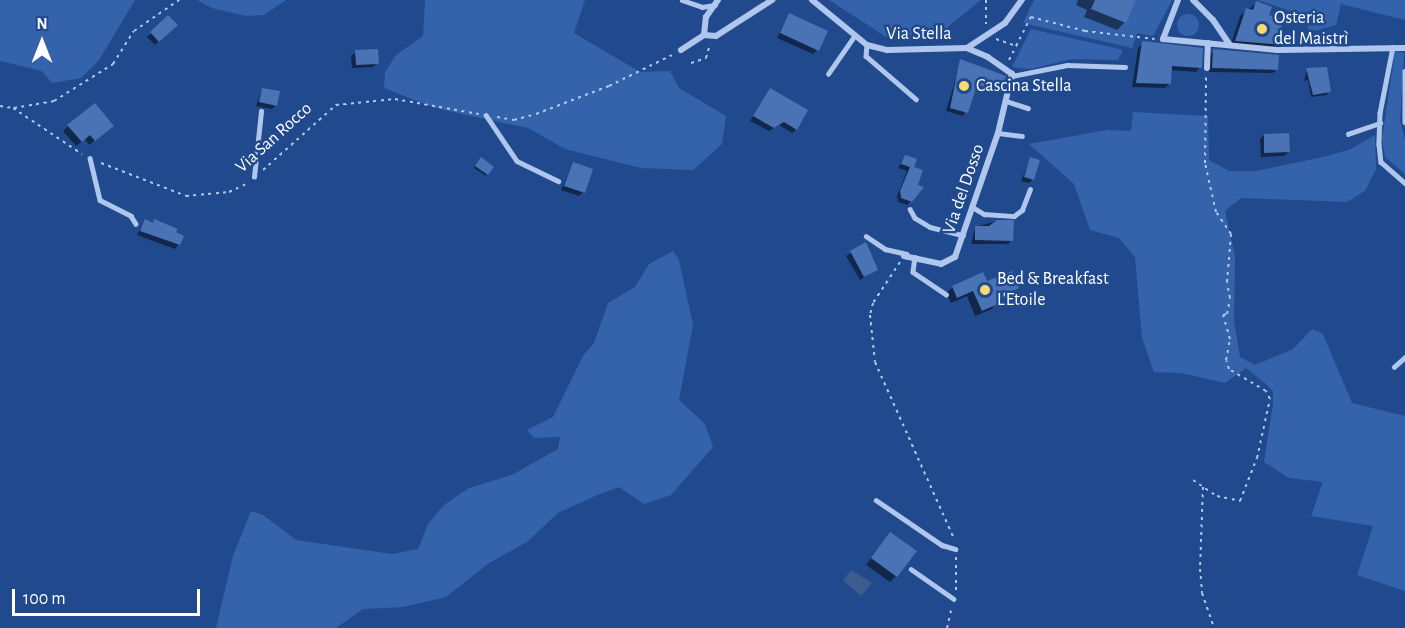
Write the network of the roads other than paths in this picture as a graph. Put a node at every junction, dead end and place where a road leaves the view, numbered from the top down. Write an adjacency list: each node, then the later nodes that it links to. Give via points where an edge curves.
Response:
1 (682, 0): 7 (lane, via 702,7)
2 (772, 0): 8 (street, via 712,37)
3 (812, 0): 9 (street, Via Stella)
4 (1022, 0): 14 (street, Via Stella, via 1005,23)
5 (1179, 0): 10 (street, via 1163,39)
6 (1193, 0): 11 (street)
7 (716, 3): 8 (street, via 706,17)
8 (704, 35): 16 (street)
9 (855, 35): 12 (street, Via Stella); 20 (lane)
10 (1208, 43): 11 (street); 18 (street)
11 (1229, 44): 13 (street, via 1293,51)
12 (867, 45): 14 (street, Via Stella, via 887,50); 22 (lane, via 866,56)
13 (1393, 47): 15 (street); 28 (lane)
14 (968, 48): 21 (street, via 1006,68)
15 (1405, 48)
16 (681, 50)
17 (1125, 67): 21 (lane, via 1067,65)
18 (1207, 68)
19 (1405, 71): 27 (lane)
20 (828, 74)
21 (1012, 76): 23 (street, Via del Dosso)
22 (916, 99)
23 (1006, 101): 24 (lane); 29 (street, Via del Dosso)
24 (1028, 108)
25 (261, 111): 33 (lane)
26 (483, 115): 34 (lane, via 517,161)
27 (1405, 122)
28 (1380, 123): 30 (lane); 35 (lane, via 1381,162)
29 (998, 133): 31 (lane); 37 (street, Via del Dosso)
30 (1348, 134)
31 (1022, 136)
32 (90, 158): 39 (lane, via 100,200 131,216)
33 (254, 177)
34 (558, 181)
35 (1405, 183)
36 (1030, 189): 37 (lane, via 1022,210 1014,216 984,214)
37 (974, 208): 40 (street, Via del Dosso)
38 (910, 209): 40 (lane, via 915,218 930,227)
39 (136, 224)
40 (966, 235): 43 (street, Via del Dosso, via 949,262)
41 (866, 236): 42 (lane, via 885,249)
42 (905, 255): 43 (street, Via del Dosso)
43 (915, 257): 44 (lane, via 913,272)
44 (946, 294)
45 (1405, 357): 46 (lane)
46 (1394, 367)
47 (876, 500): 48 (lane, via 942,545)
48 (955, 549)
49 (911, 569): 50 (lane)
50 (954, 599)

